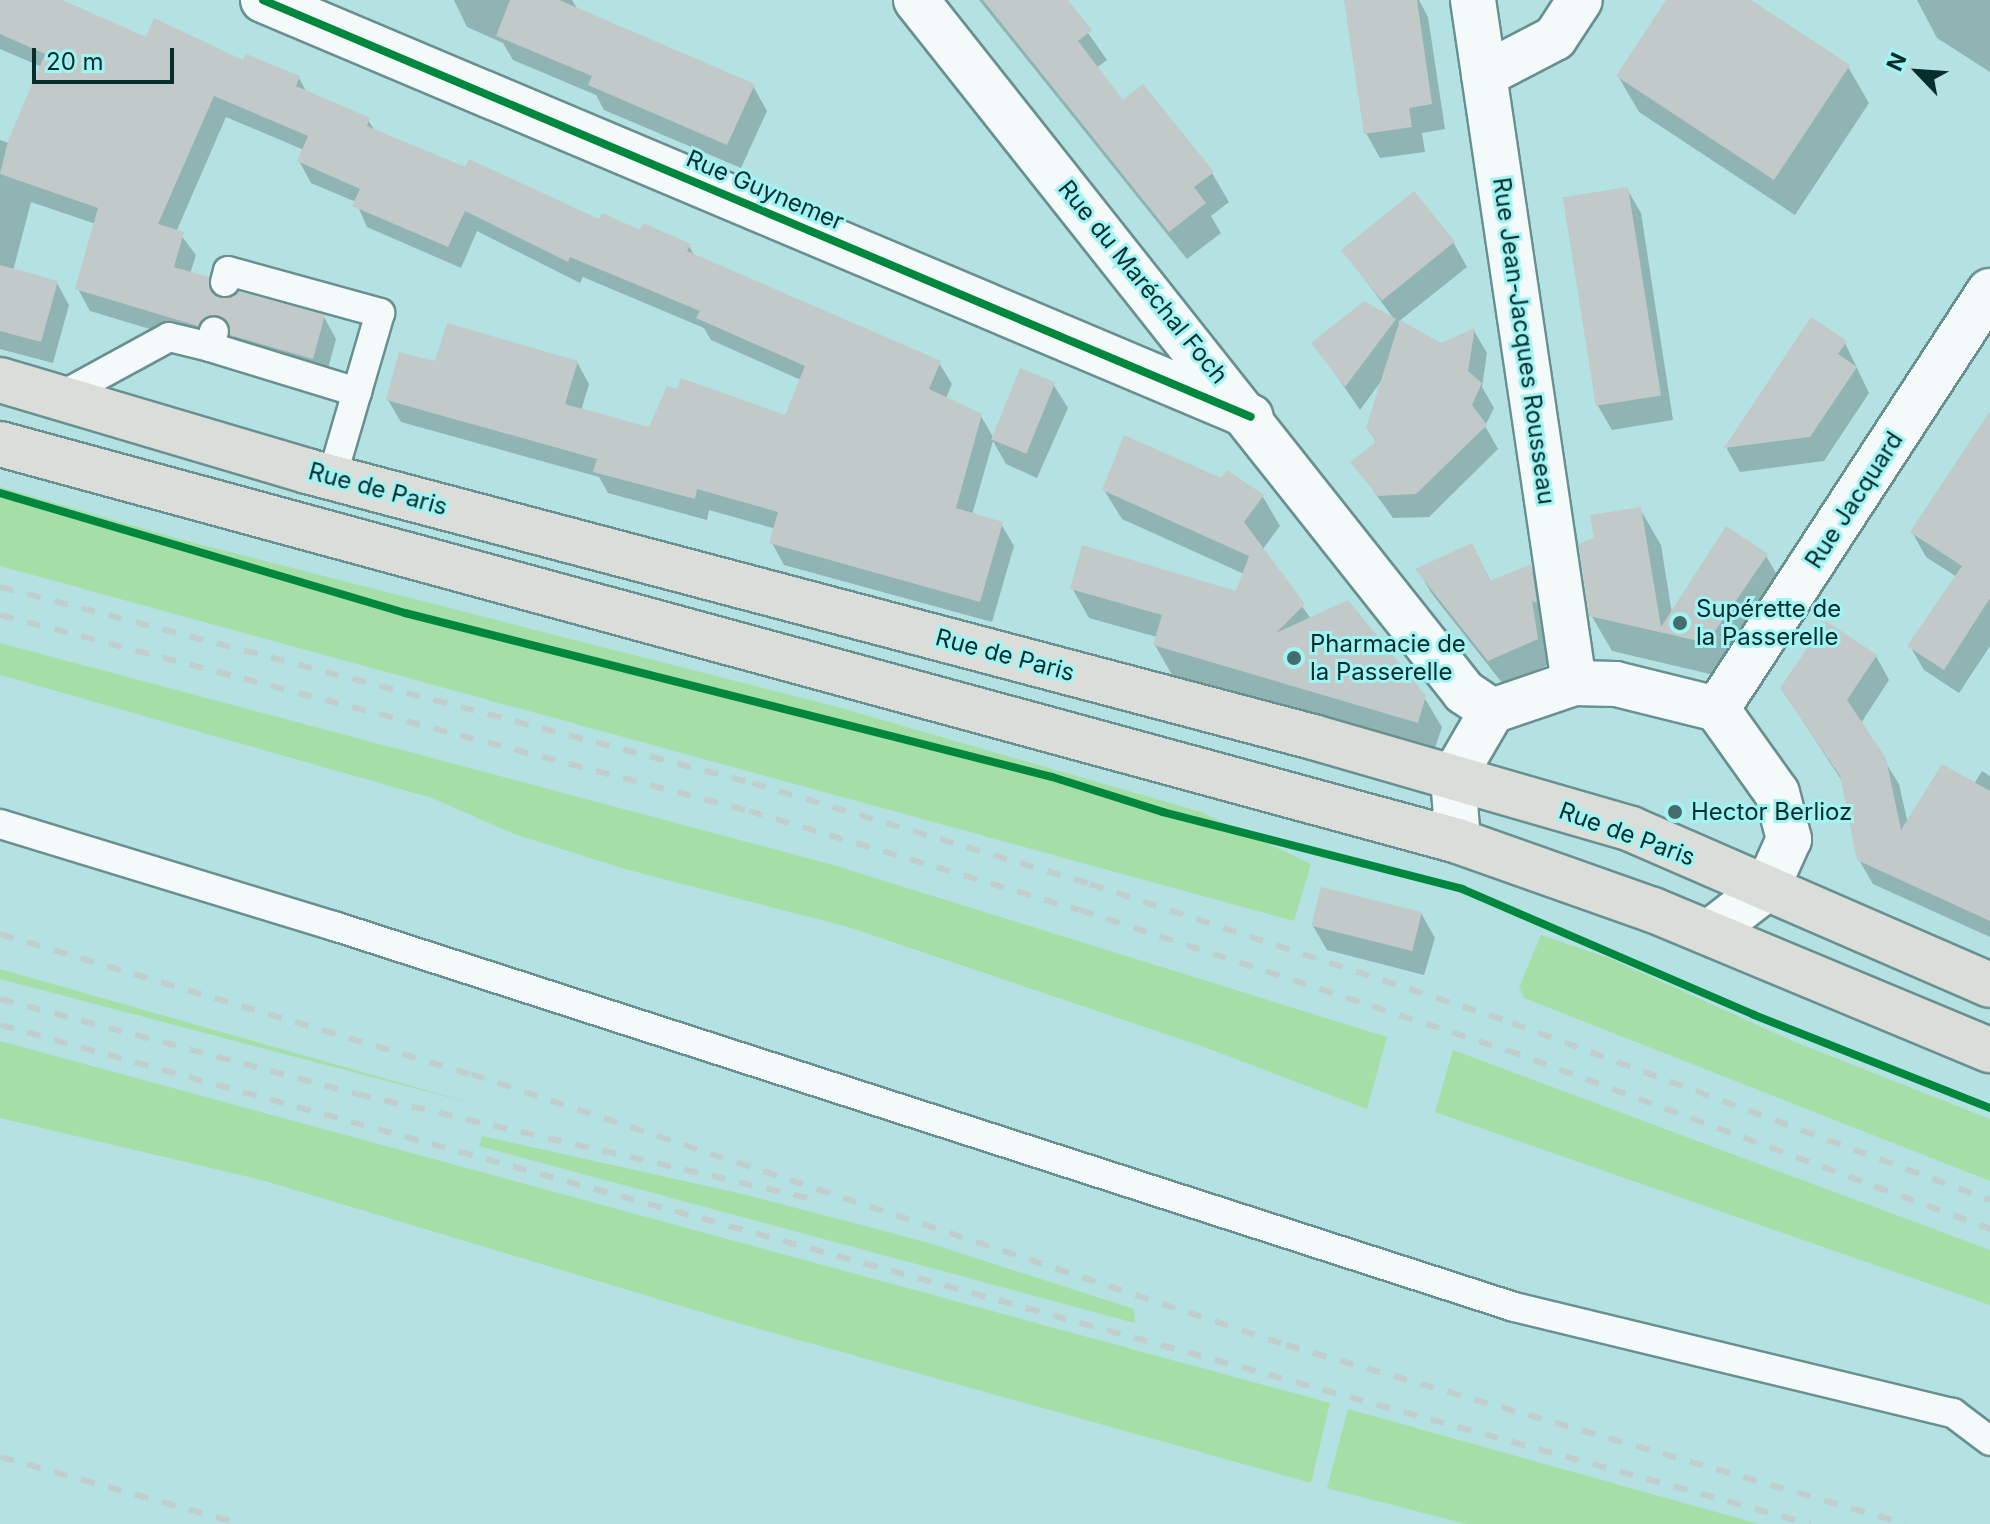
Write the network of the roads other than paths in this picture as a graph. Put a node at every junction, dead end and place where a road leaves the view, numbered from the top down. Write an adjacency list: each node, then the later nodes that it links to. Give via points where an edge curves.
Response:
1 (263, 0): 11 (street, Rue Guynemer)
2 (916, 0): 11 (street, Rue du Maréchal Foch)
3 (1473, 0): 5 (street, Rue Jean-Jacques Rousseau)
4 (1580, 0): 5 (street, via 1555,38)
5 (1484, 75): 14 (street, Rue Jean-Jacques Rousseau)
6 (225, 282): 9 (lane, via 228,271 307,299 380,313)
7 (1990, 291): 15 (street, Rue Jacquard)
8 (0, 380): 10 (main road, Rue de Paris)
9 (357, 392): 10 (lane, via 290,362 212,339 169,337); 13 (lane)
10 (61, 396): 13 (main road, Rue de Paris)
11 (1251, 417): 16 (street, Rue du Maréchal Foch, via 1464,692)
12 (0, 444): 19 (main road)
13 (332, 477): 17 (main road, Rue de Paris)
14 (1574, 683): 15 (street, via 1616,684); 16 (street)
15 (1717, 709): 20 (street, via 1777,793 1789,848)
16 (1492, 711): 17 (street)
17 (1453, 778): 19 (street); 20 (main road, Rue de Paris, via 1631,829)
18 (0, 824): 24 (lane, via 334,926 1514,1307 1953,1413)
19 (1458, 841): 21 (main road)
20 (1767, 888): 21 (street); 22 (main road, Rue de Paris)
21 (1710, 932): 23 (main road)
22 (1990, 985)
23 (1990, 1050)
24 (1990, 1441)

